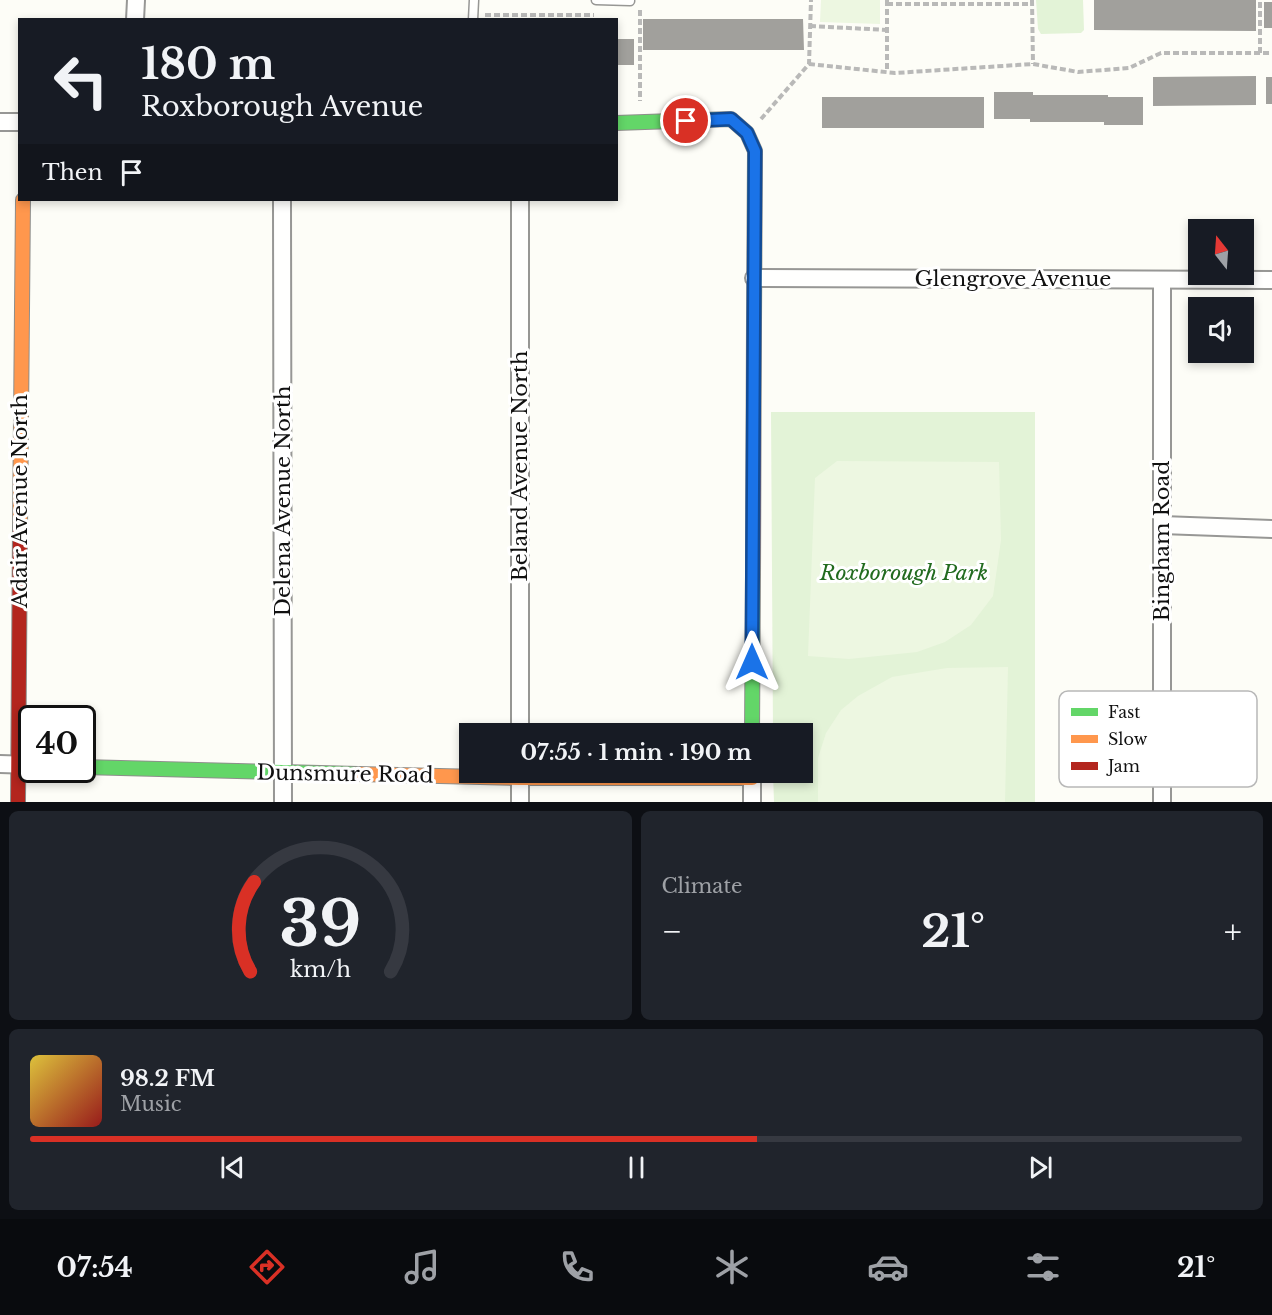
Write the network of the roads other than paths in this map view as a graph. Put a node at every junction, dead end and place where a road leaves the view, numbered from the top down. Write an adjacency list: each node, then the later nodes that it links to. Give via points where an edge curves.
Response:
1 (136, 0): 6 (street)
2 (474, 0): 5 (lane)
3 (596, 0): 4 (lane)
4 (630, 1)
5 (473, 17)
6 (135, 18)
7 (0, 122): 8 (street)
8 (18, 122)
9 (618, 123): 13 (street, via 731,119 747,133 755,151)
10 (23, 201): 19 (street, Adair Avenue North)
11 (282, 201): 25 (street, Delena Avenue North)
12 (520, 201): 20 (street, Beland Avenue North)
13 (754, 278): 14 (street, Glengrove Avenue); 21 (street)
14 (1162, 280): 15 (street, Glengrove Avenue); 16 (street, Bingham Road)
15 (1272, 280)
16 (1162, 525): 17 (street); 18 (street, Bingham Road)
17 (1272, 529)
18 (1162, 691)
19 (25, 705)
20 (520, 723)
21 (752, 723)
22 (0, 764): 23 (street)
23 (18, 765)
24 (96, 766): 25 (street, Dunsmure Road)
25 (283, 773): 26 (street, Dunsmure Road); 31 (street, Delena Avenue North)
26 (459, 775)
27 (22, 783): 30 (street, Adair Avenue North)
28 (520, 783): 32 (street)
29 (752, 783): 33 (street)
30 (18, 802)
31 (283, 802)
32 (520, 802)
33 (752, 802)

